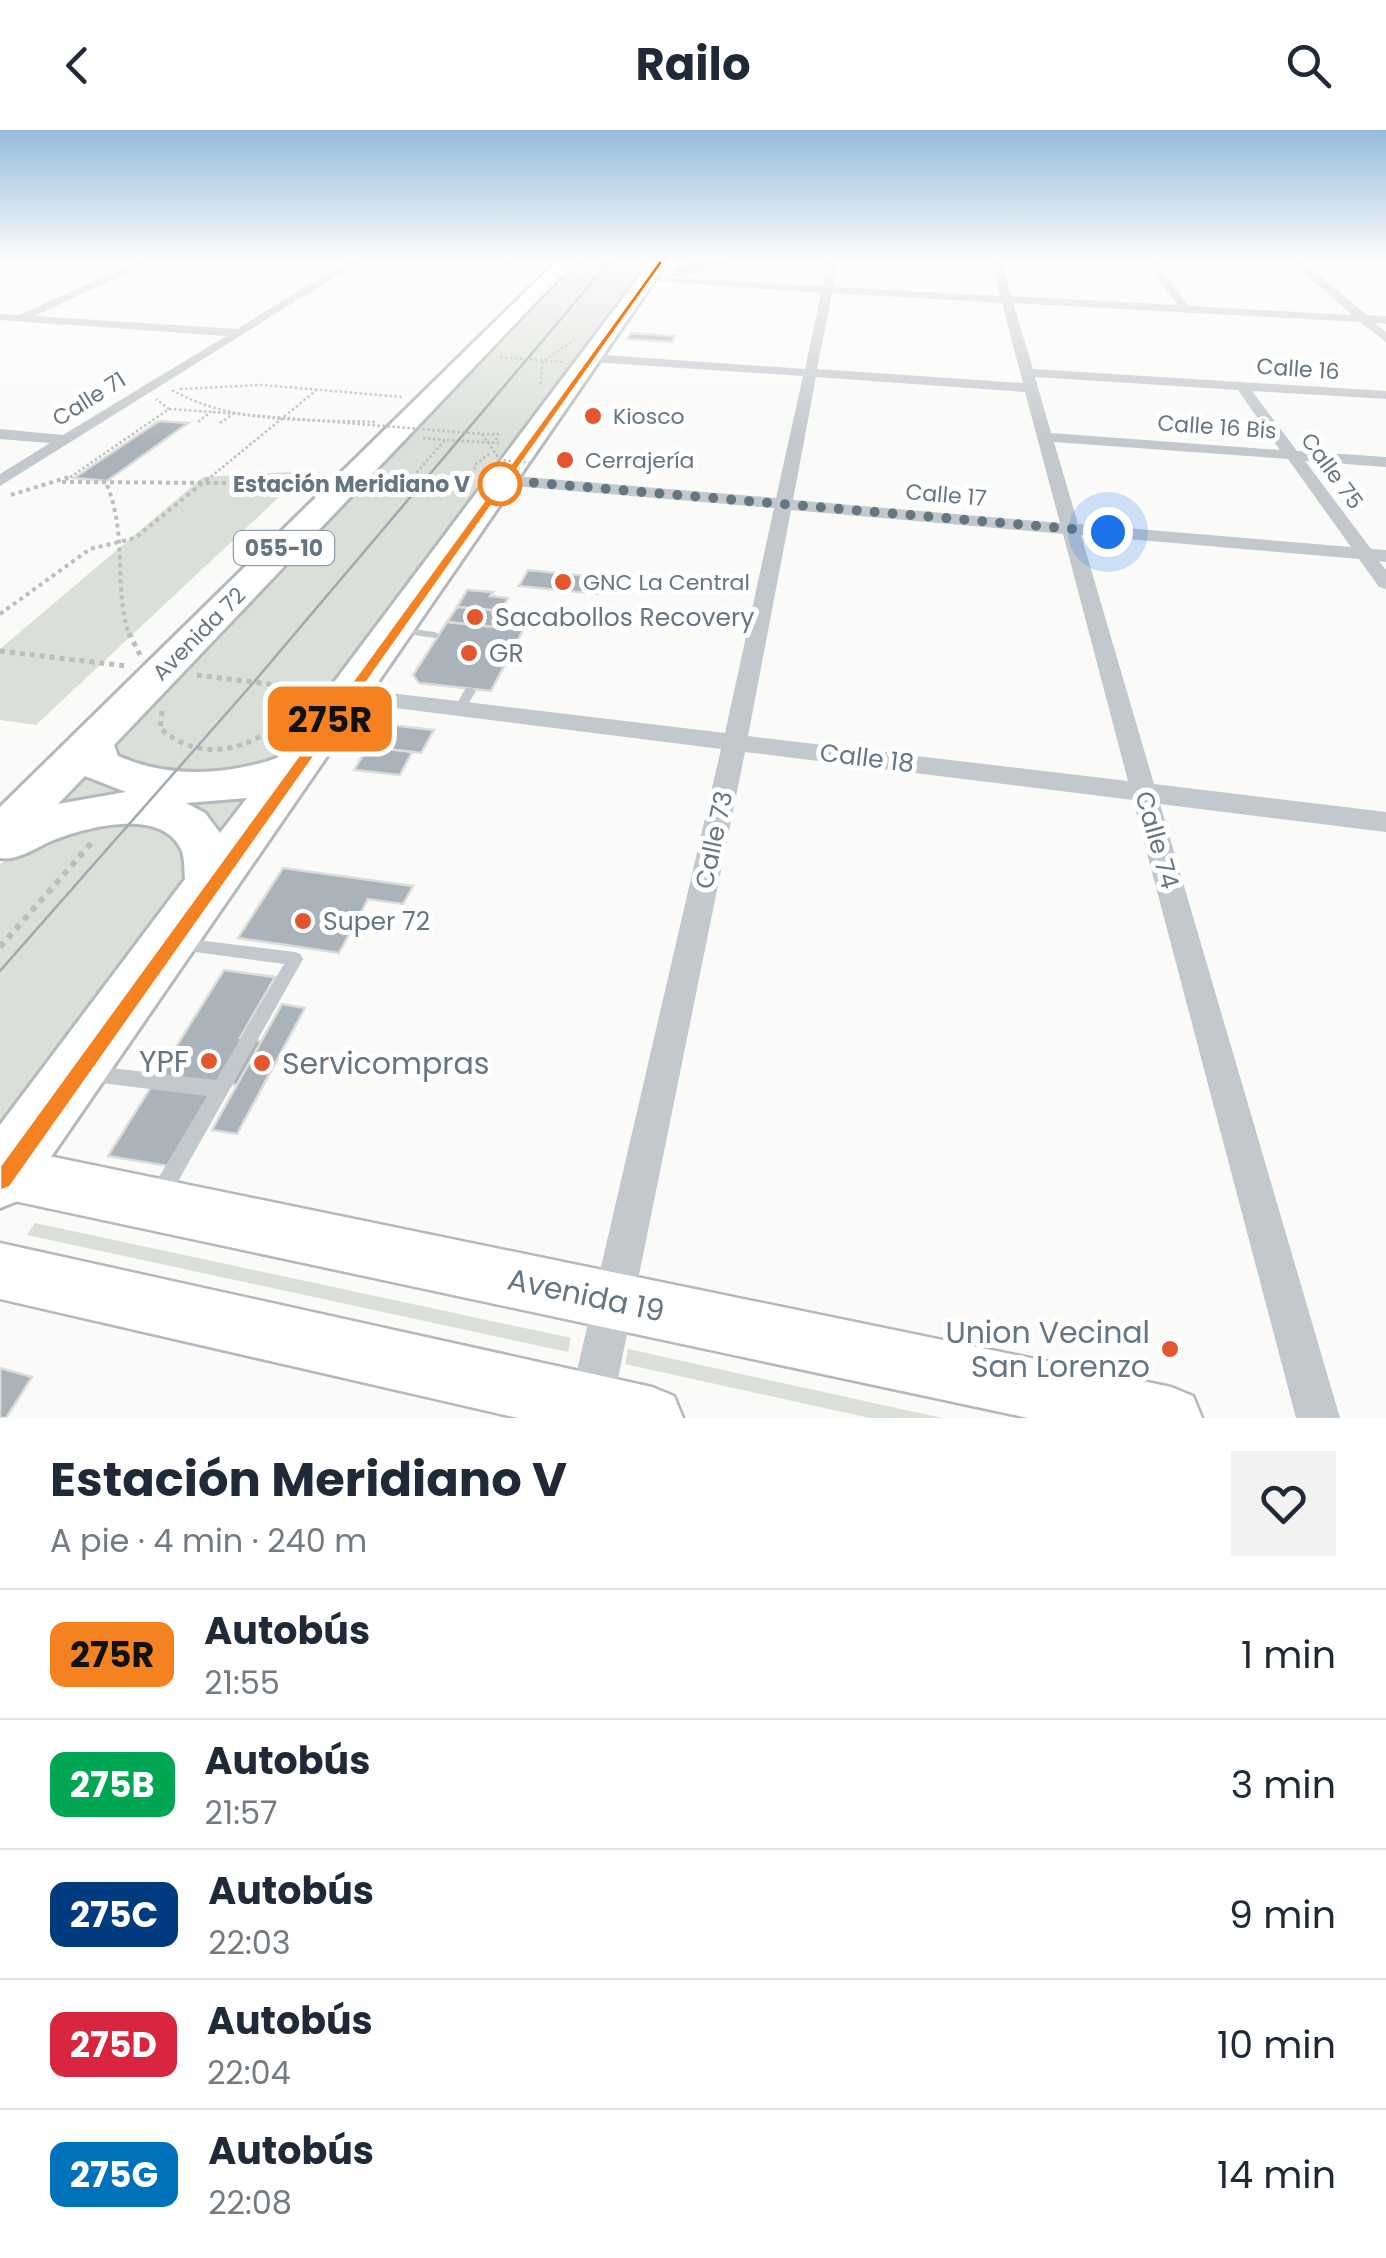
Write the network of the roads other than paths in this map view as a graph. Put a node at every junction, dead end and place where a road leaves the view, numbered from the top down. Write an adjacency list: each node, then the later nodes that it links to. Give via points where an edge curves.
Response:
1 (66, 321): 8 (street)
2 (259, 321): 8 (street, Calle 71)
3 (512, 321): 30 (highway, Avenida 72 / 055-10, via 431,399 413,435)
4 (608, 321): 10 (highway)
5 (820, 321): 11 (street, Calle 73)
6 (1013, 321): 12 (street, Calle 74)
7 (1366, 321): 9 (street)
8 (240, 333): 17 (street, Calle 71)
9 (1386, 338)
10 (586, 353): 11 (street, Calle 16); 20 (highway)
11 (808, 372): 12 (street, Calle 16); 22 (street, Calle 73)
12 (1030, 380): 13 (street, Calle 16); 16 (street, Calle 74)
13 (1241, 386): 14 (street, Calle 16); 18 (street, Calle 75)
14 (1386, 395)
15 (0, 434): 17 (street)
16 (1045, 437): 18 (street, Calle 16 Bis); 23 (street, Calle 74)
17 (66, 440): 21 (street, Calle 71)
18 (1292, 455): 19 (street, Calle 16 Bis); 24 (street, Calle 75)
19 (1386, 462)
20 (500, 463): 22 (street, Calle 17); 27 (highway)
21 (0, 480)
22 (780, 503): 23 (street, Calle 17); 31 (street, Calle 73)
23 (1071, 529): 24 (street, Calle 17); 33 (street, Calle 74)
24 (1365, 554): 25 (street, Calle 17); 26 (street, Calle 75)
25 (1386, 556)
26 (1386, 582)
27 (394, 630): 28 (lane); 29 (highway)
28 (434, 635)
29 (336, 684): 31 (street, Calle 18); 32 (highway)
30 (92, 742): 32 (highway, via 100,765 162,784 223,789); 35 (highway, Avenida 72 / 055-10)
31 (735, 742): 33 (street, Calle 18); 44 (street, Calle 73)
32 (296, 767): 37 (highway)
33 (1144, 793): 34 (street, Calle 18); 48 (street, Calle 74)
34 (1386, 822)
35 (0, 835)
36 (0, 846): 37 (highway, via 54,821 123,807 168,813 189,824 208,850)
37 (210, 884): 38 (highway)
38 (169, 942): 39 (highway); 40 (lane, via 295,959)
39 (75, 1072): 40 (lane); 41 (highway)
40 (220, 1089): 42 (lane)
41 (1, 1174): 42 (main road, Avenida 19)
42 (154, 1204): 44 (main road, Avenida 19)
43 (0, 1271): 45 (main road)
44 (613, 1301): 45 (street, Calle 73); 47 (main road, Avenida 19)
45 (589, 1411): 46 (main road)
46 (652, 1418)
47 (1171, 1418)
48 (1318, 1418)

